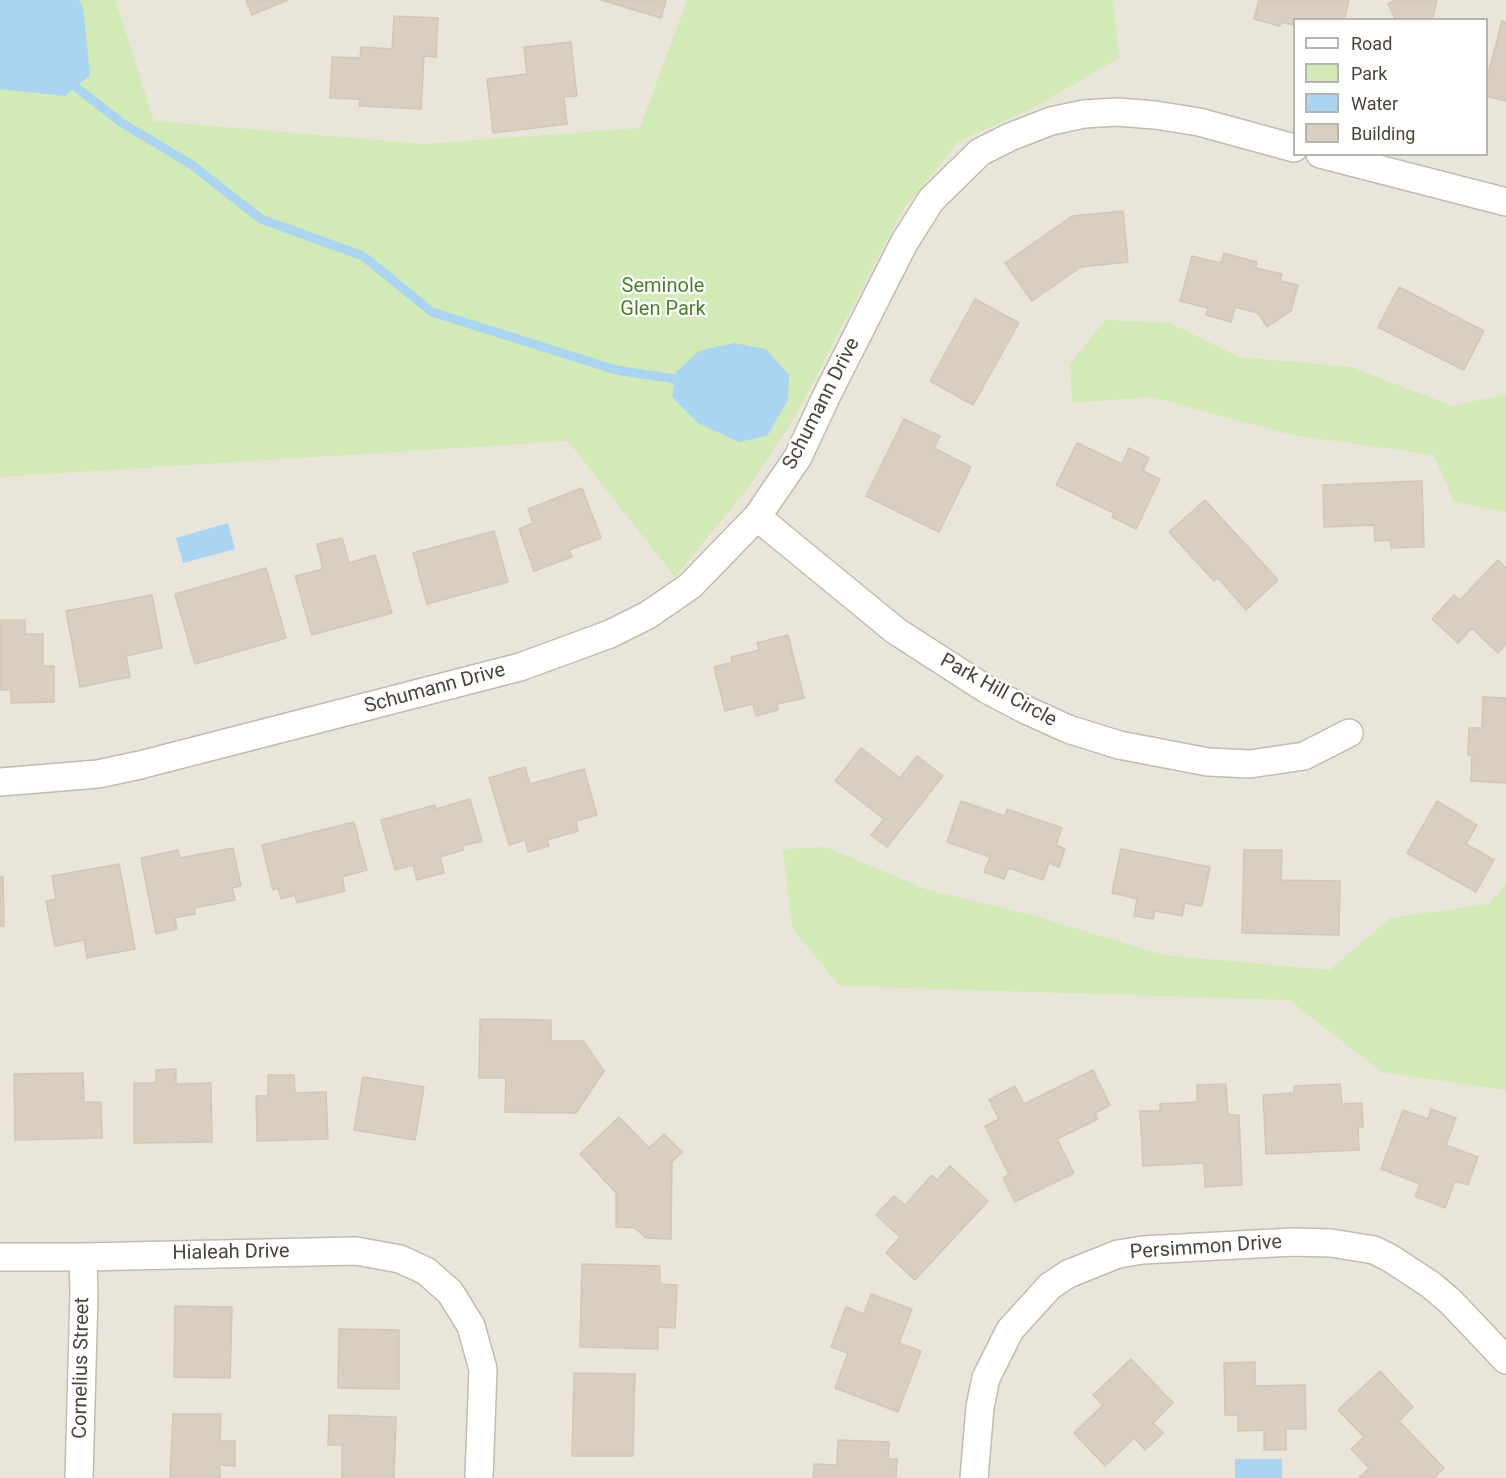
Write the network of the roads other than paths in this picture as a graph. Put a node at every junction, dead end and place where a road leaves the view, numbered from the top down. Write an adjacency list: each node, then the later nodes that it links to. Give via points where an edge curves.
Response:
1 (1293, 148): 4 (street, Schumann Drive, via 1199,122 1117,112 1052,121 980,153 931,200 904,243 798,457)
2 (1328, 156): 3 (street)
3 (1506, 202)
4 (757, 517): 5 (street, Park Hill Circle, via 896,631 986,689 1068,729 1119,745 1197,760 1250,764 1304,756); 6 (street, Schumann Drive, via 690,586 648,615 610,634 520,667 140,765 98,774)
5 (1349, 733)
6 (0, 782)
7 (0, 1257): 8 (street, Hialeah Drive)
8 (83, 1257): 10 (street, Cornelius Street); 11 (street, Hialeah Drive, via 356,1251 400,1259 426,1271 450,1292 471,1326 483,1369)
9 (1506, 1360): 12 (street, Persimmon Drive, via 1431,1285 1374,1250 1293,1242 1118,1254 1068,1274 1050,1286 1010,1330 986,1378)
10 (79, 1478)
11 (479, 1478)
12 (974, 1478)

